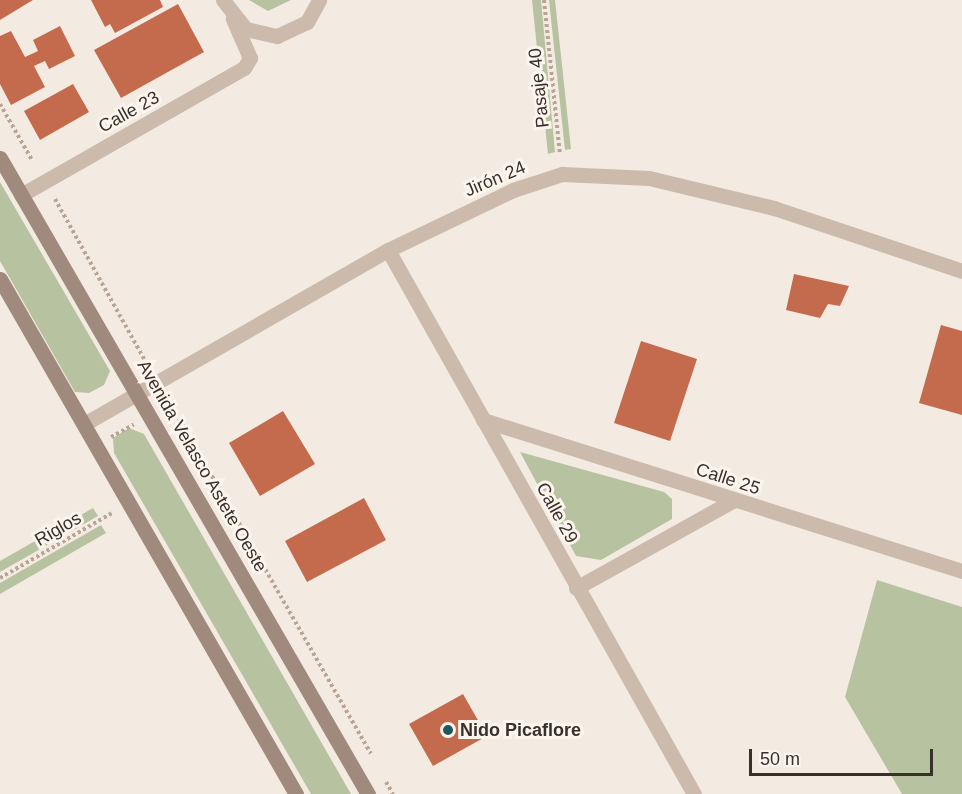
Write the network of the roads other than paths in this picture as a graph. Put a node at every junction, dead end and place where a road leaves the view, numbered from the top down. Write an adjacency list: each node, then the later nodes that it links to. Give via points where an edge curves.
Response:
1 (319, 0): 3 (street, via 307,22 277,36 246,29)
2 (223, 1): 3 (street)
3 (233, 19): 5 (street, Calle 23, via 250,58 231,78)
4 (0, 158): 5 (street, Avenida Velasco Astete Oeste)
5 (21, 195): 9 (street, Avenida Velasco Astete Oeste)
6 (388, 250): 7 (street, Jirón 24, via 513,190 562,174 649,178 774,208); 9 (street, Jirón 24); 10 (street, Calle 29)
7 (962, 272)
8 (0, 279): 11 (street)
9 (137, 393): 11 (street, Jirón 24); 16 (street, Avenida Velasco Astete Oeste)
10 (483, 420): 12 (street, Calle 25); 14 (street, Calle 29)
11 (84, 424): 15 (street)
12 (732, 501): 13 (street, Calle 25); 14 (street)
13 (962, 571)
14 (576, 588): 17 (street, Calle 29)
15 (296, 794)
16 (368, 794)
17 (694, 794)

